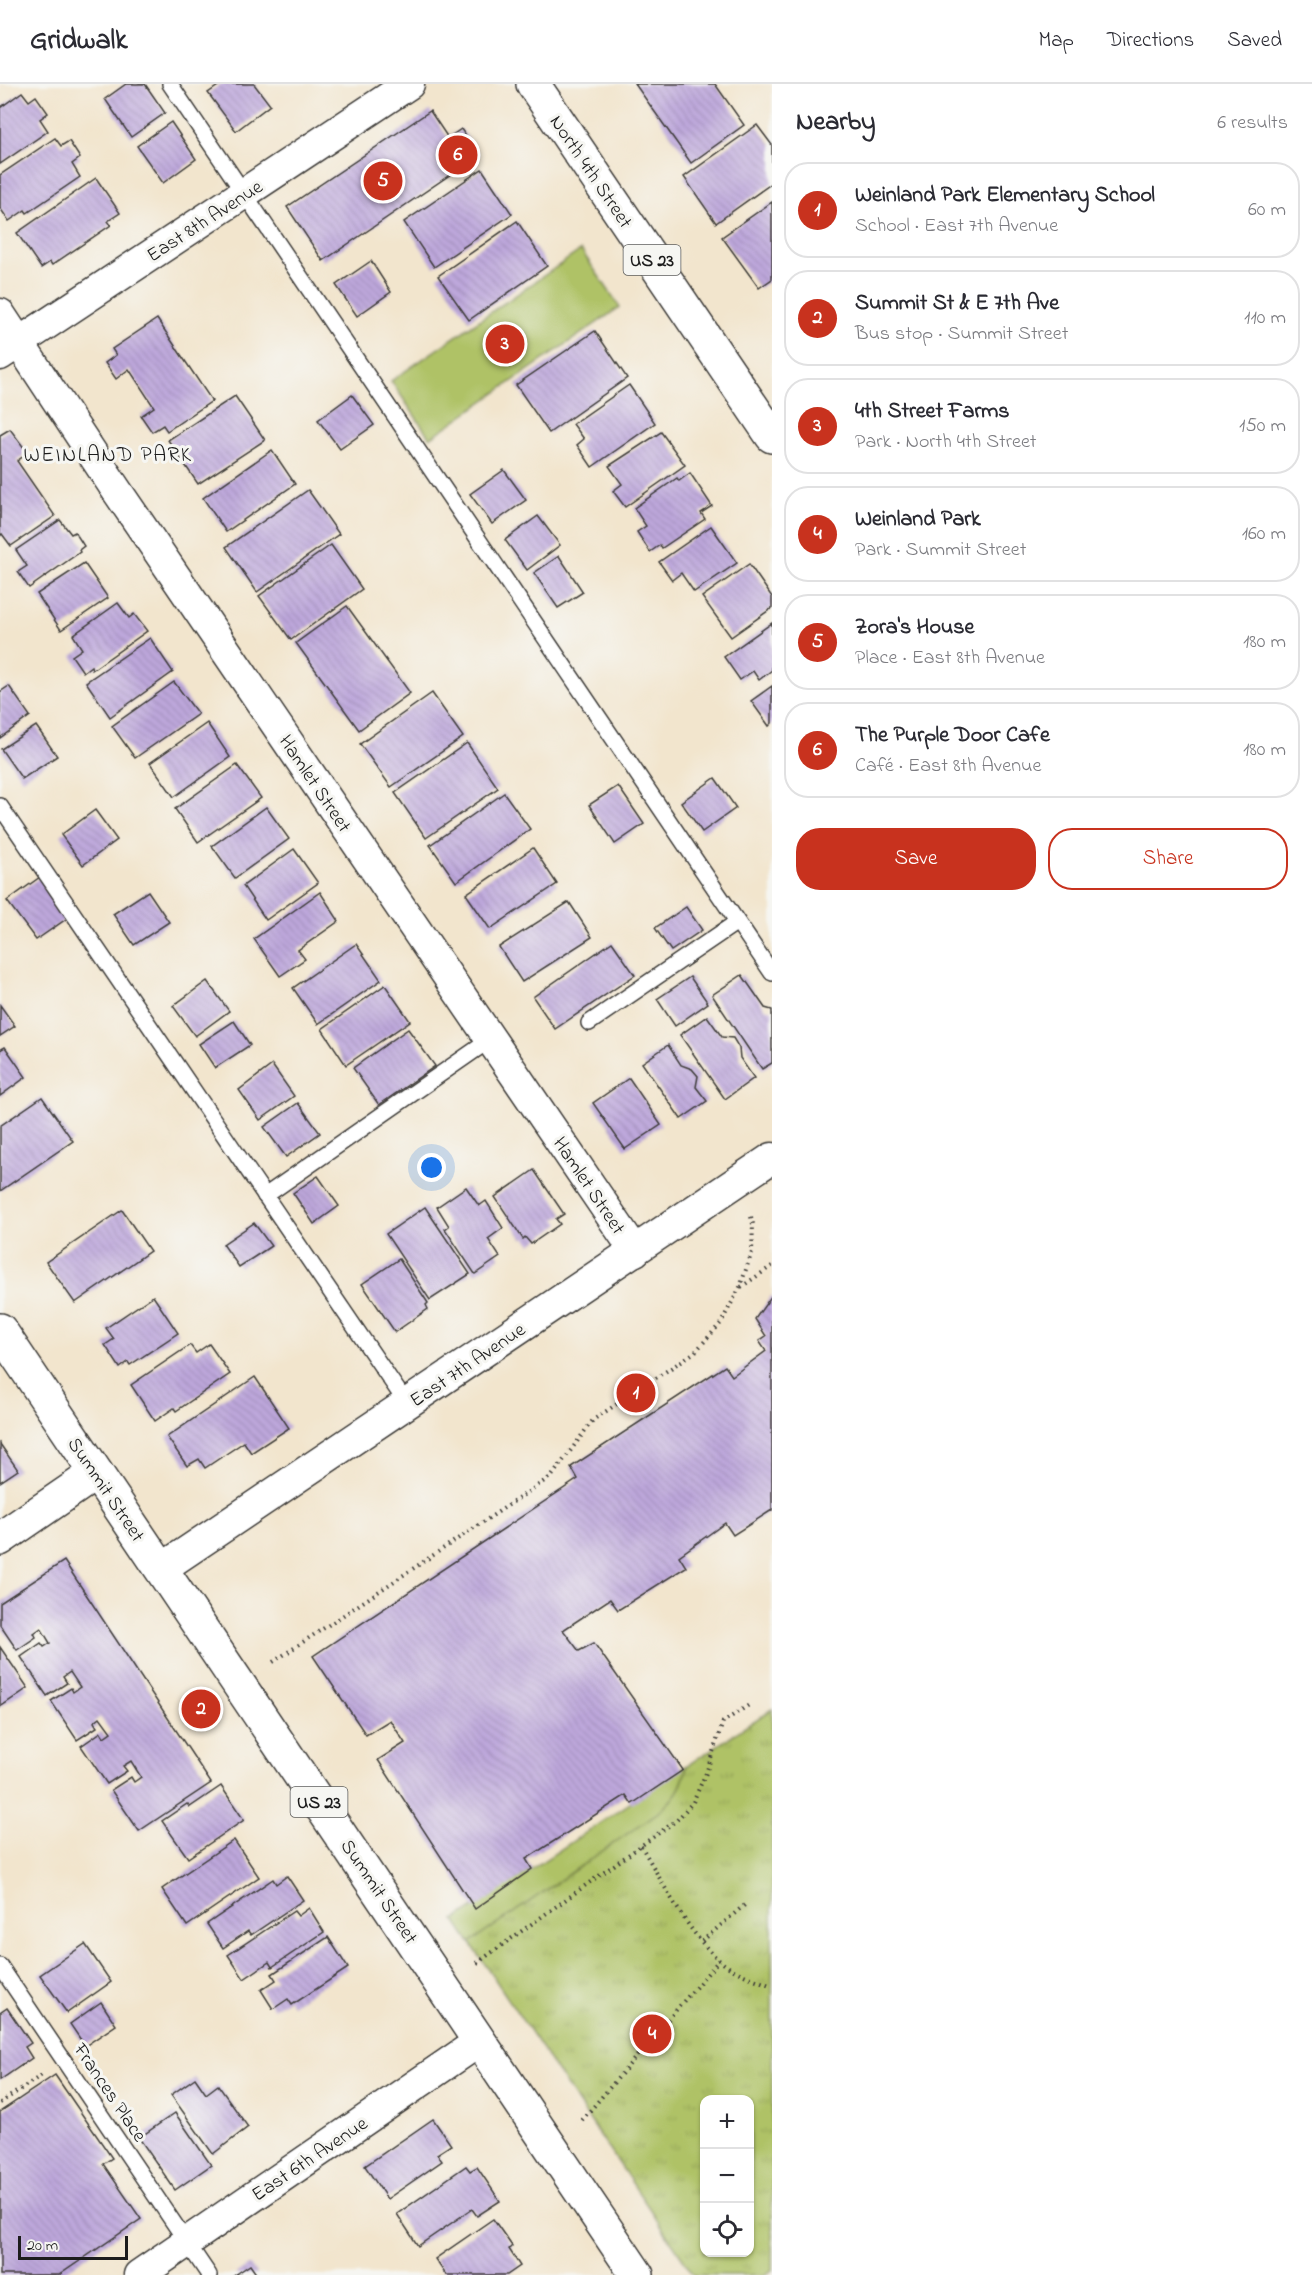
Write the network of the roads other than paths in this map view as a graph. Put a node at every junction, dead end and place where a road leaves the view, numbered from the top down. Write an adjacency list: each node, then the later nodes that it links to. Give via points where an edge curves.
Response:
1 (170, 84): 4 (lane)
2 (409, 84): 4 (street, East 8th Avenue)
3 (533, 84): 7 (main road, North 4th Street / US 23)
4 (244, 194): 6 (street, East 8th Avenue); 9 (lane)
5 (0, 314): 6 (street, Hamlet Street)
6 (10, 349): 12 (street, Hamlet Street, via 122,497)
7 (772, 436)
8 (0, 806): 14 (lane)
9 (737, 922): 10 (lane); 11 (lane)
10 (772, 973)
11 (589, 1023)
12 (491, 1039): 14 (lane); 15 (street, Hamlet Street)
13 (772, 1158): 15 (street, East 7th Avenue)
14 (266, 1196): 17 (lane)
15 (635, 1251): 17 (street, East 7th Avenue)
16 (0, 1330): 18 (main road, Summit Street / US 23)
17 (407, 1404): 20 (street, East 7th Avenue)
18 (96, 1473): 19 (main road); 20 (main road, Summit Street / US 23)
19 (0, 1539)
20 (161, 1569): 22 (main road, Summit Street / US 23)
21 (0, 1966): 23 (lane, Frances Place)
22 (480, 2041): 23 (street, East 6th Avenue); 26 (main road, Summit Street / US 23)
23 (187, 2242): 24 (street, East 6th Avenue); 25 (lane, Frances Place)
24 (139, 2275)
25 (208, 2275)
26 (637, 2275)

